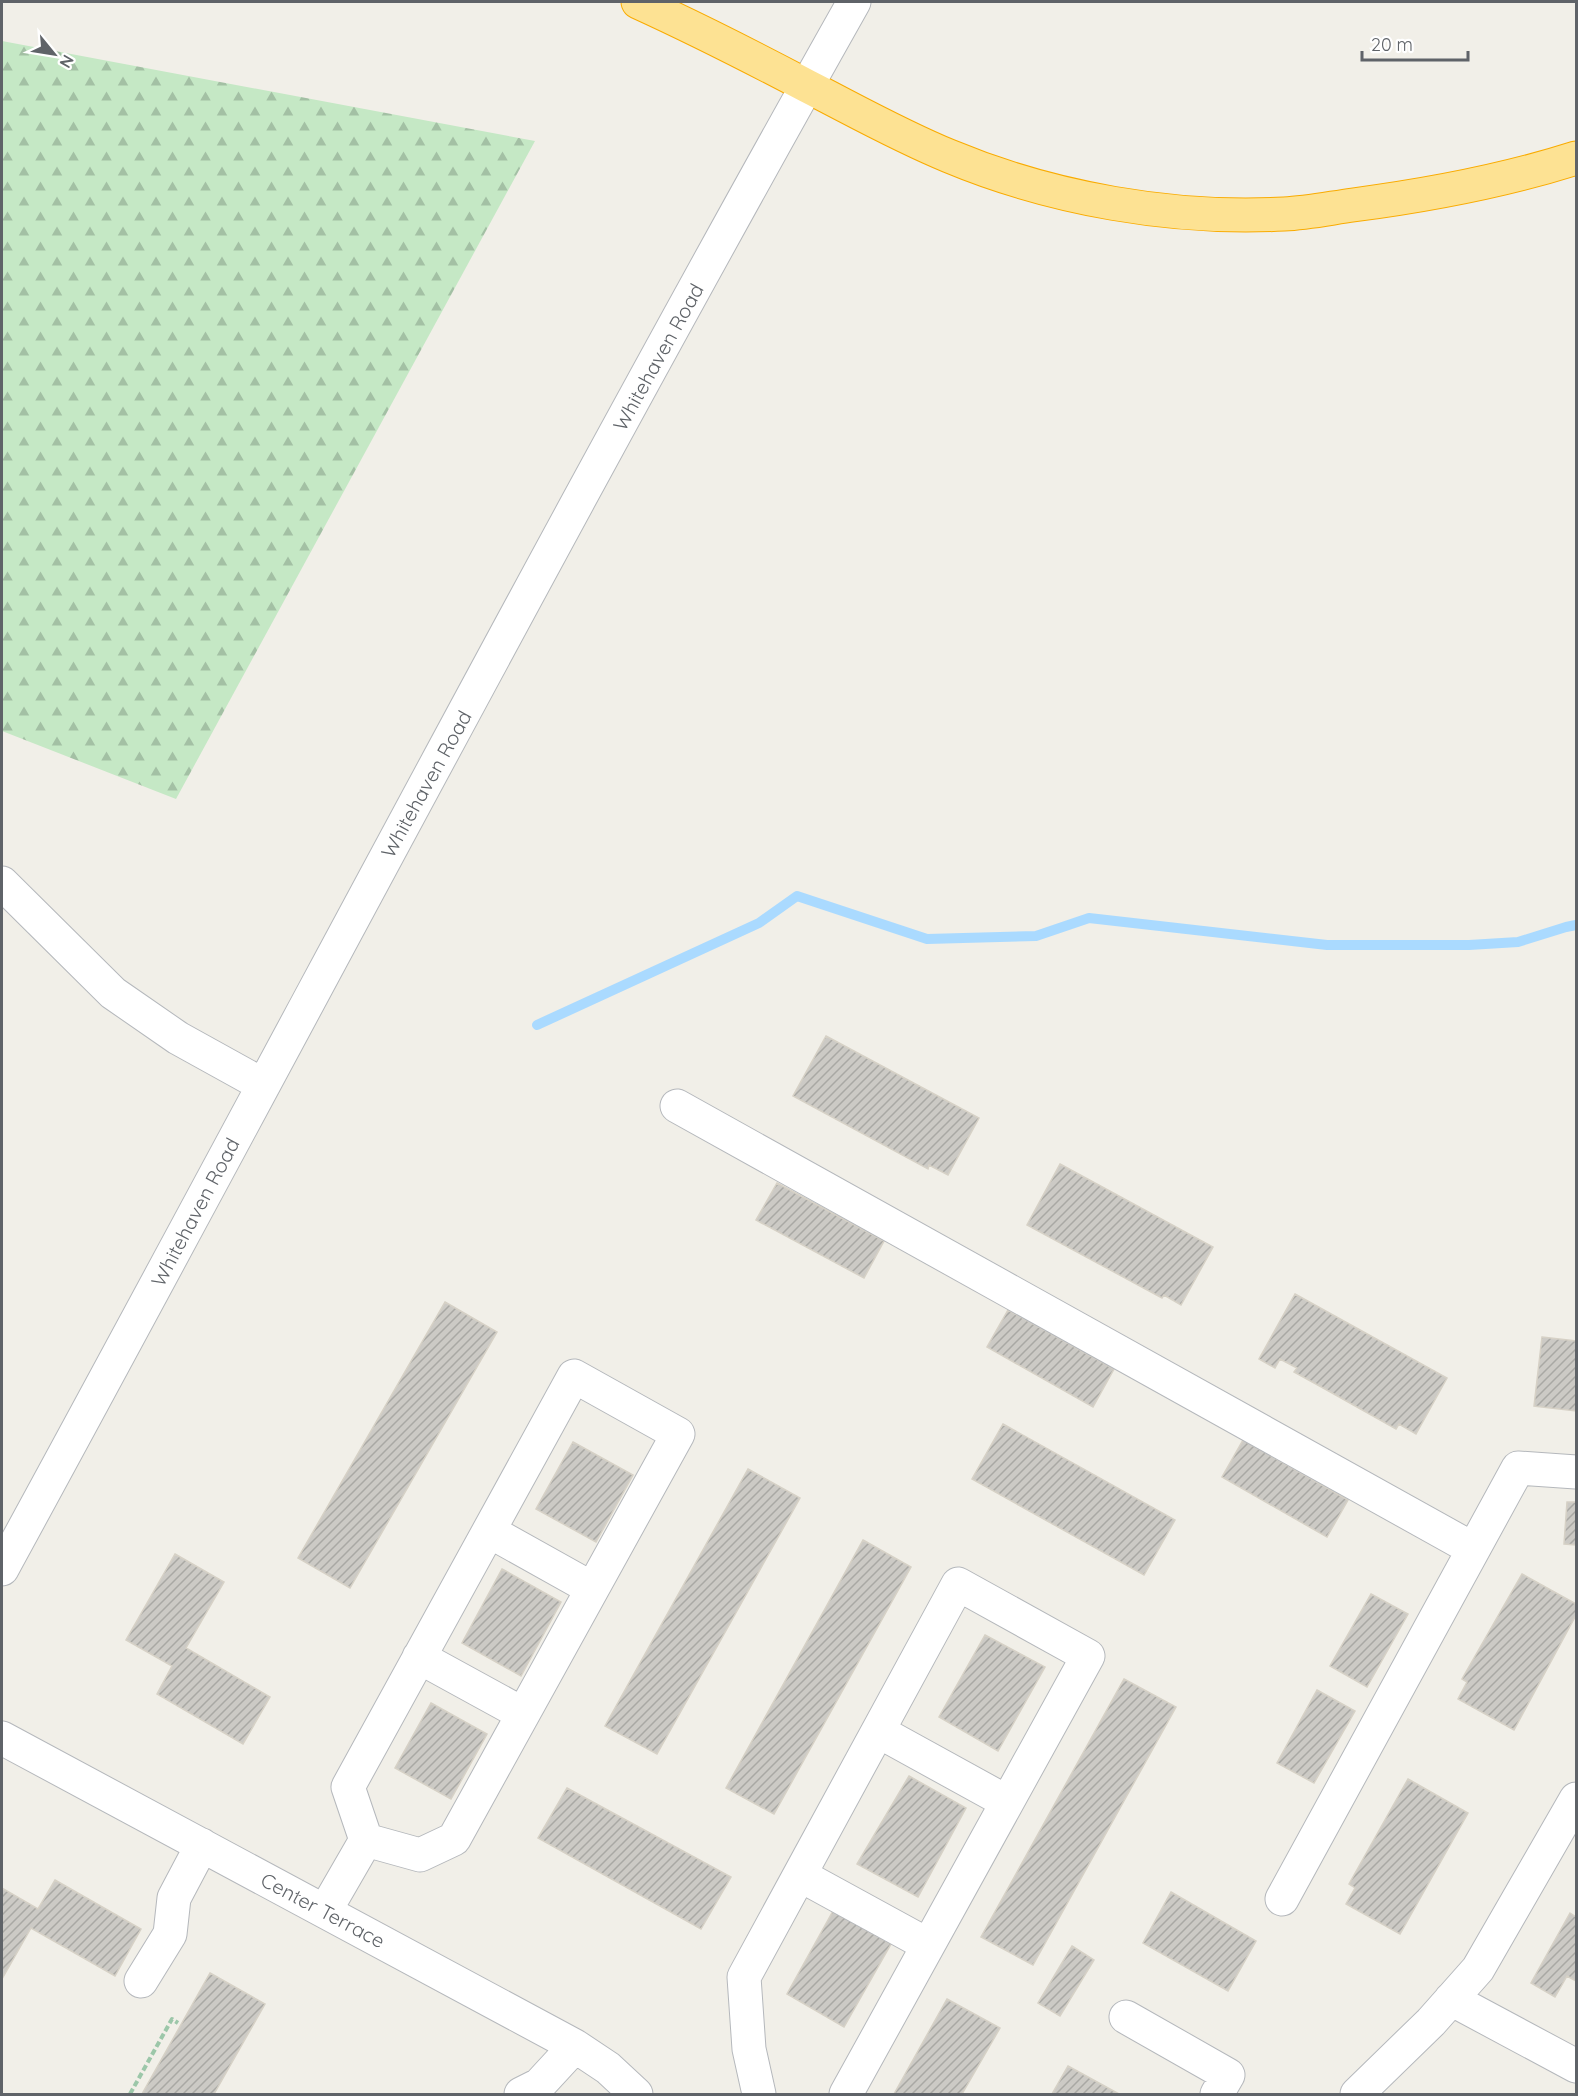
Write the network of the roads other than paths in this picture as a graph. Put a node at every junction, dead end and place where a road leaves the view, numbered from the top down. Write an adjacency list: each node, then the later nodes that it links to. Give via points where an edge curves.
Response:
1 (638, 2): 3 (highway)
2 (854, 2): 3 (street, Whitehaven Road)
3 (806, 85): 4 (highway, via 900,135 1026,185 1158,210 1285,214 1406,198 1528,173); 6 (street, Whitehaven Road)
4 (1576, 158)
5 (2, 883): 6 (street, via 113,993 178,1038)
6 (263, 1085): 11 (street, Whitehaven Road)
7 (677, 1106): 10 (street)
8 (1576, 1472): 10 (street, via 1518,1468)
9 (489, 1531): 12 (street); 12 (street, via 574,1376 585,1382 678,1434); 13 (street)
10 (1473, 1549): 22 (street)
11 (2, 1569)
12 (591, 1588): 14 (street)
13 (419, 1657): 14 (street); 19 (street, via 348,1787)
14 (523, 1714): 19 (street, via 454,1839 420,1854)
15 (878, 1731): 18 (street); 18 (street, via 958,1584 968,1589 1088,1656); 21 (street)
16 (2, 1738): 20 (street, Center Terrace)
17 (1576, 1799): 26 (street, via 1478,1969)
18 (1007, 1802): 24 (street)
19 (366, 1840): 23 (street)
20 (202, 1845): 23 (street, Center Terrace); 25 (street, via 174,1898 170,1934)
21 (800, 1875): 24 (street); 32 (street, via 744,1977 749,2049)
22 (1281, 1899)
23 (325, 1911): 28 (street, Center Terrace)
24 (928, 1945): 33 (street)
25 (141, 1981)
26 (1451, 1999): 29 (street); 35 (street)
27 (1126, 2017): 34 (street, via 1228,2075)
28 (575, 2046): 30 (street, via 539,2085); 31 (street, Center Terrace, via 608,2068)
29 (1576, 2066)
30 (522, 2094)
31 (636, 2094)
32 (759, 2094)
33 (846, 2094)
34 (1217, 2094)
35 (1357, 2094)

